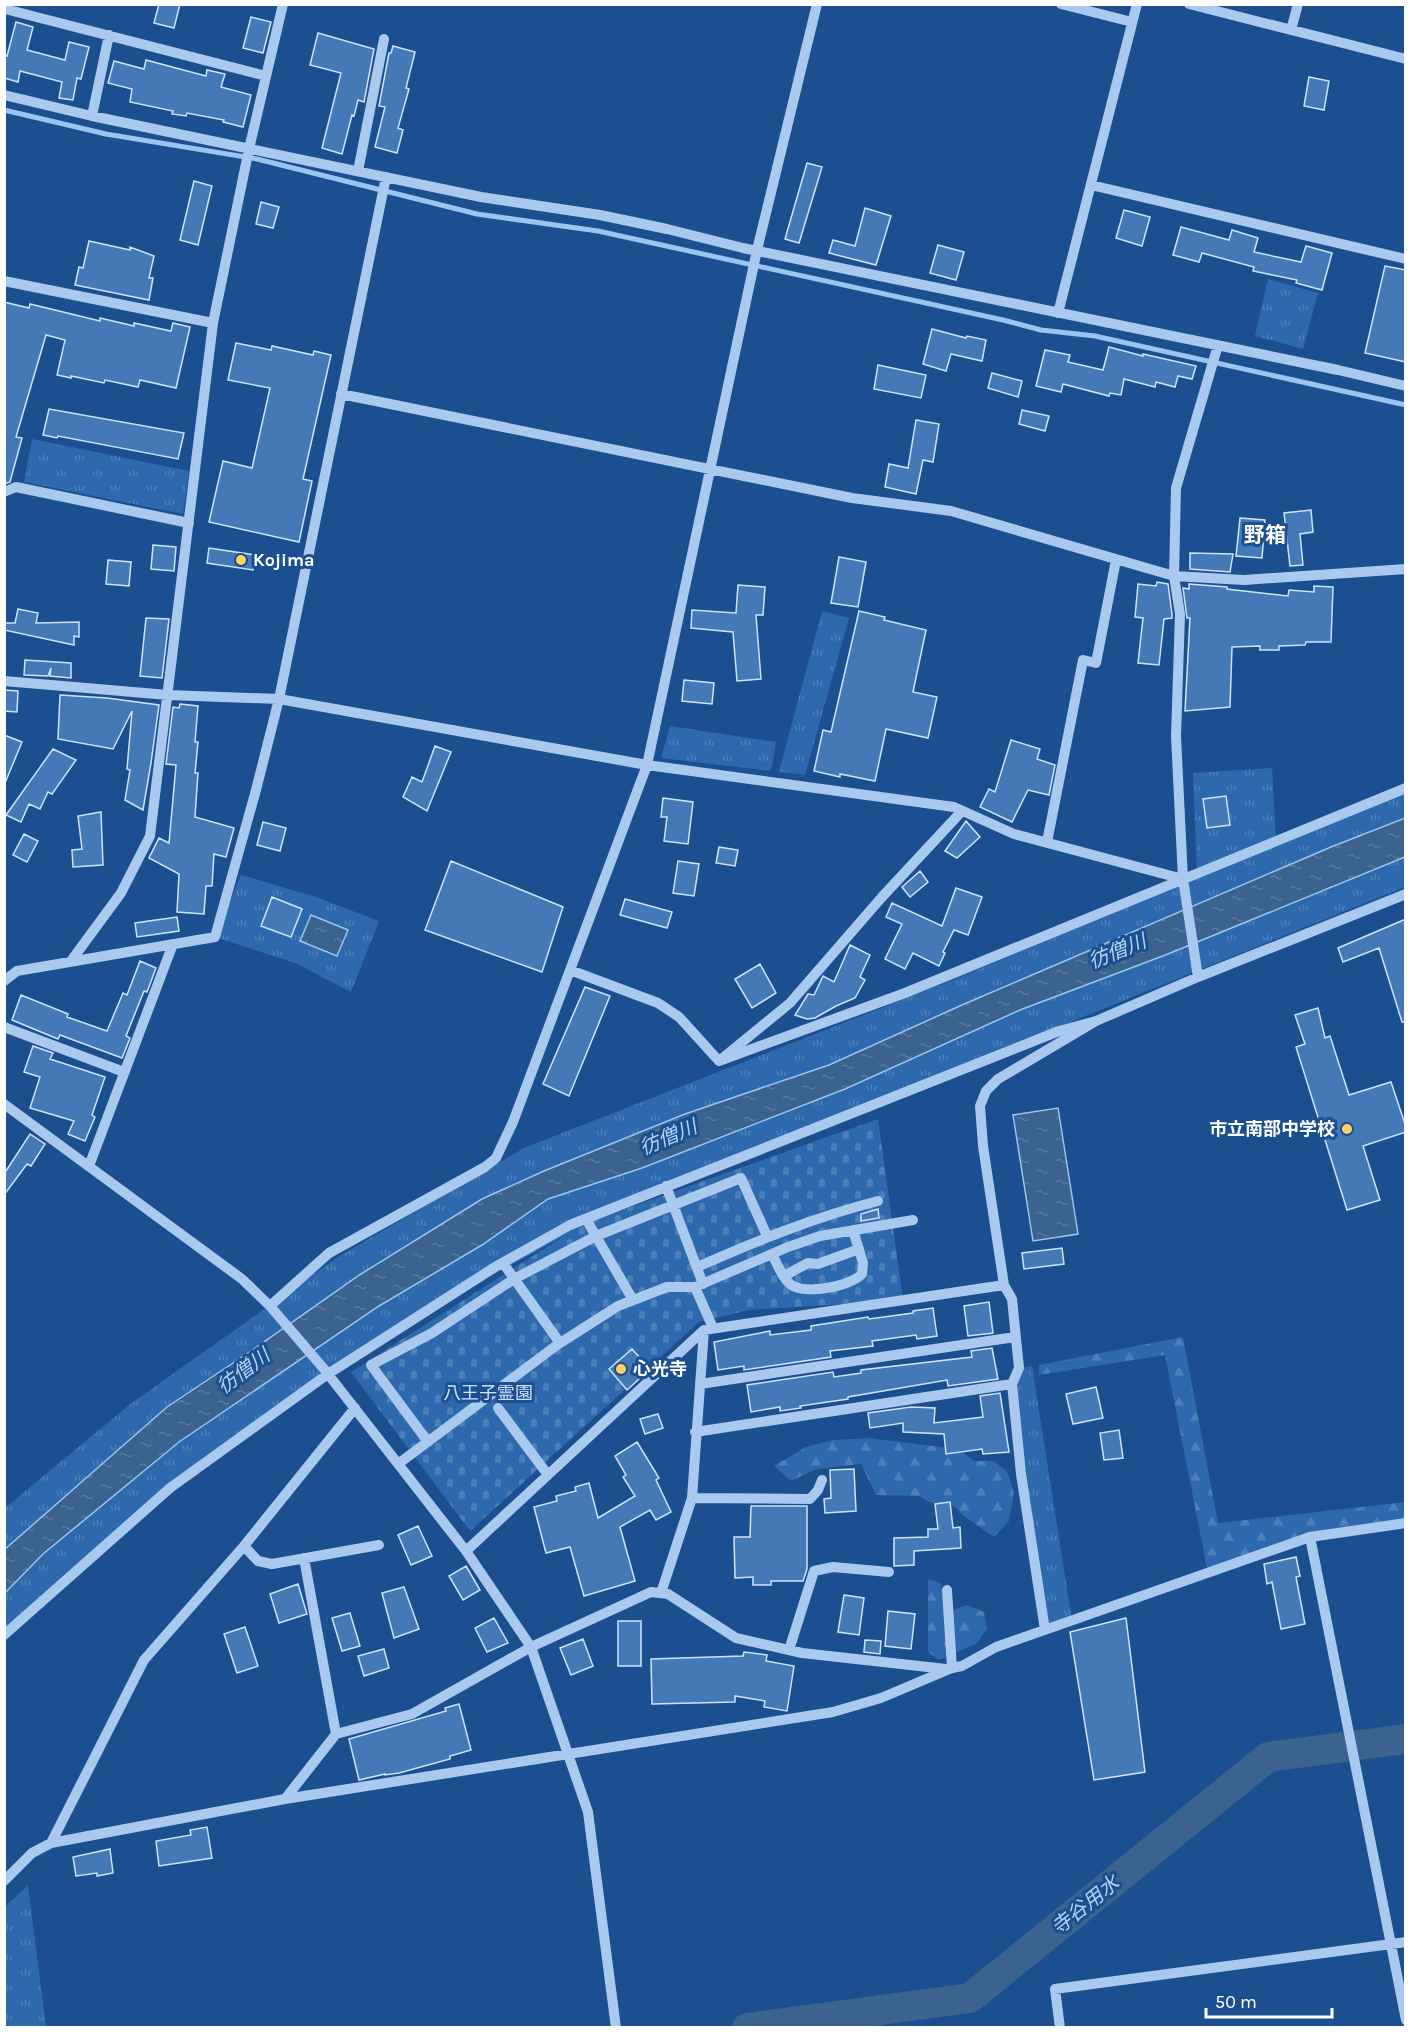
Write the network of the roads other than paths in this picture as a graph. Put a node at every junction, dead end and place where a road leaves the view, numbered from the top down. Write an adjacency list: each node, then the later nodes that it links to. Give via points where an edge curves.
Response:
1 (283, 4): 13 (street)
2 (817, 4): 20 (street)
3 (1061, 4): 8 (street)
4 (1137, 4): 8 (street)
5 (1189, 4): 9 (street)
6 (1298, 4): 9 (street)
7 (9, 10): 10 (street)
8 (1132, 22): 19 (street)
9 (1291, 30): 12 (street)
10 (109, 35): 13 (street); 15 (street)
11 (384, 39): 17 (street)
12 (1406, 59)
13 (266, 76): 16 (street)
14 (4, 95): 15 (street)
15 (92, 116): 16 (street)
16 (249, 148): 17 (street); 24 (street)
17 (358, 171): 18 (street)
18 (386, 177): 20 (street, via 600,215); 27 (street)
19 (1091, 185): 21 (street); 23 (street)
20 (757, 250): 23 (street); 28 (street)
21 (1406, 259)
22 (4, 281): 24 (street)
23 (1059, 312): 25 (street)
24 (213, 323): 30 (street)
25 (1218, 345): 26 (street); 33 (street, via 1176,488)
26 (1406, 386)
27 (341, 394): 28 (street); 36 (street)
28 (709, 469): 31 (street, via 852,498 951,512); 37 (street)
29 (4, 492): 30 (street, via 16,487)
30 (189, 523): 35 (street)
31 (1116, 560): 33 (street); 40 (street, via 1096,663 1083,660)
32 (1406, 569): 33 (street, via 1244,580)
33 (1174, 576): 41 (street, via 1180,614 1176,736)
34 (4, 681): 35 (street)
35 (168, 695): 36 (street); 44 (street, via 150,836 122,893)
36 (279, 699): 37 (street); 43 (street, via 215,937)
37 (647, 765): 39 (street); 45 (street)
38 (1406, 788): 41 (street)
39 (962, 811): 40 (street, via 1014,834); 50 (street, via 790,1003)
40 (1047, 842): 41 (street)
41 (1183, 883): 46 (street); 50 (street, via 905,993)
42 (1406, 894): 46 (street)
43 (173, 944): 44 (street); 51 (street)
44 (71, 962): 47 (street, via 17,971)
45 (570, 969): 50 (street, via 658,1003 679,1017); 71 (street, via 513,1122 495,1158 329,1253)
46 (1198, 977): 48 (street)
47 (4, 981)
48 (1096, 1021): 54 (street, via 1059,1031); 69 (street, via 998,1079 986,1091 980,1106)
49 (4, 1027): 51 (street)
50 (719, 1061)
51 (124, 1072): 53 (street)
52 (4, 1104): 53 (street)
53 (88, 1167): 71 (street, via 242,1280)
54 (666, 1186): 56 (street); 57 (street)
55 (878, 1201): 61 (street)
56 (673, 1204): 60 (street); 61 (street, via 741,1178); 65 (street)
57 (586, 1219): 60 (street); 64 (street)
58 (913, 1220): 59 (street)
59 (853, 1230): 62 (street); 63 (street, via 820,1236)
60 (596, 1236): 67 (street); 70 (street)
61 (767, 1236): 65 (street)
62 (859, 1249): 66 (street, via 818,1264 808,1263); 66 (street, via 862,1274 837,1286 793,1286)
63 (772, 1254): 66 (street); 68 (street)
64 (503, 1263): 67 (street); 75 (street)
65 (697, 1267): 68 (street)
66 (784, 1276)
67 (514, 1279): 74 (street); 81 (street, via 432,1333 371,1365)
68 (699, 1285): 70 (street, via 667,1287); 72 (street)
69 (1004, 1285): 72 (street); 73 (street, via 1012,1299)
70 (633, 1300): 74 (street)
71 (270, 1306): 75 (street)
72 (709, 1329): 76 (street); 83 (street)
73 (1016, 1337): 76 (street); 77 (street, via 1019,1368)
74 (560, 1343): 81 (street)
75 (326, 1372): 78 (street); 96 (street, via 170,1488)
76 (700, 1384): 80 (street)
77 (1012, 1384): 80 (street); 95 (street, via 1021,1474)
78 (355, 1408): 82 (street); 89 (street)
79 (498, 1408): 83 (street)
80 (695, 1432): 85 (street)
81 (428, 1442): 82 (street)
82 (398, 1464): 90 (street)
83 (548, 1475): 90 (street)
84 (822, 1480): 85 (street, via 810,1498)
85 (692, 1498): 94 (street)
86 (1406, 1523): 87 (street)
87 (1310, 1537): 95 (street); 106 (street)
88 (379, 1545): 91 (street)
89 (243, 1546): 91 (street, via 258,1561 272,1564); 103 (street, via 144,1660)
90 (466, 1551): 97 (street)
91 (304, 1558): 100 (street)
92 (889, 1572): 98 (street, via 833,1567 814,1571)
93 (947, 1590): 99 (street)
94 (661, 1593): 97 (street, via 651,1592); 98 (street, via 736,1638)
95 (1046, 1630): 99 (street)
96 (4, 1635)
97 (531, 1647): 100 (street, via 412,1714); 101 (street)
98 (789, 1650): 99 (street, via 886,1664)
99 (950, 1668): 101 (street, via 881,1698 833,1712)
100 (336, 1734): 102 (street)
101 (567, 1755): 102 (street); 108 (street, via 588,1812)
102 (285, 1799): 103 (street)
103 (51, 1843): 104 (street, via 32,1853)
104 (4, 1881)
105 (1406, 1942): 106 (street)
106 (1390, 1944): 107 (street); 109 (street, via 1055,1989)
107 (1406, 2020)
108 (616, 2028)
109 (1060, 2028)

